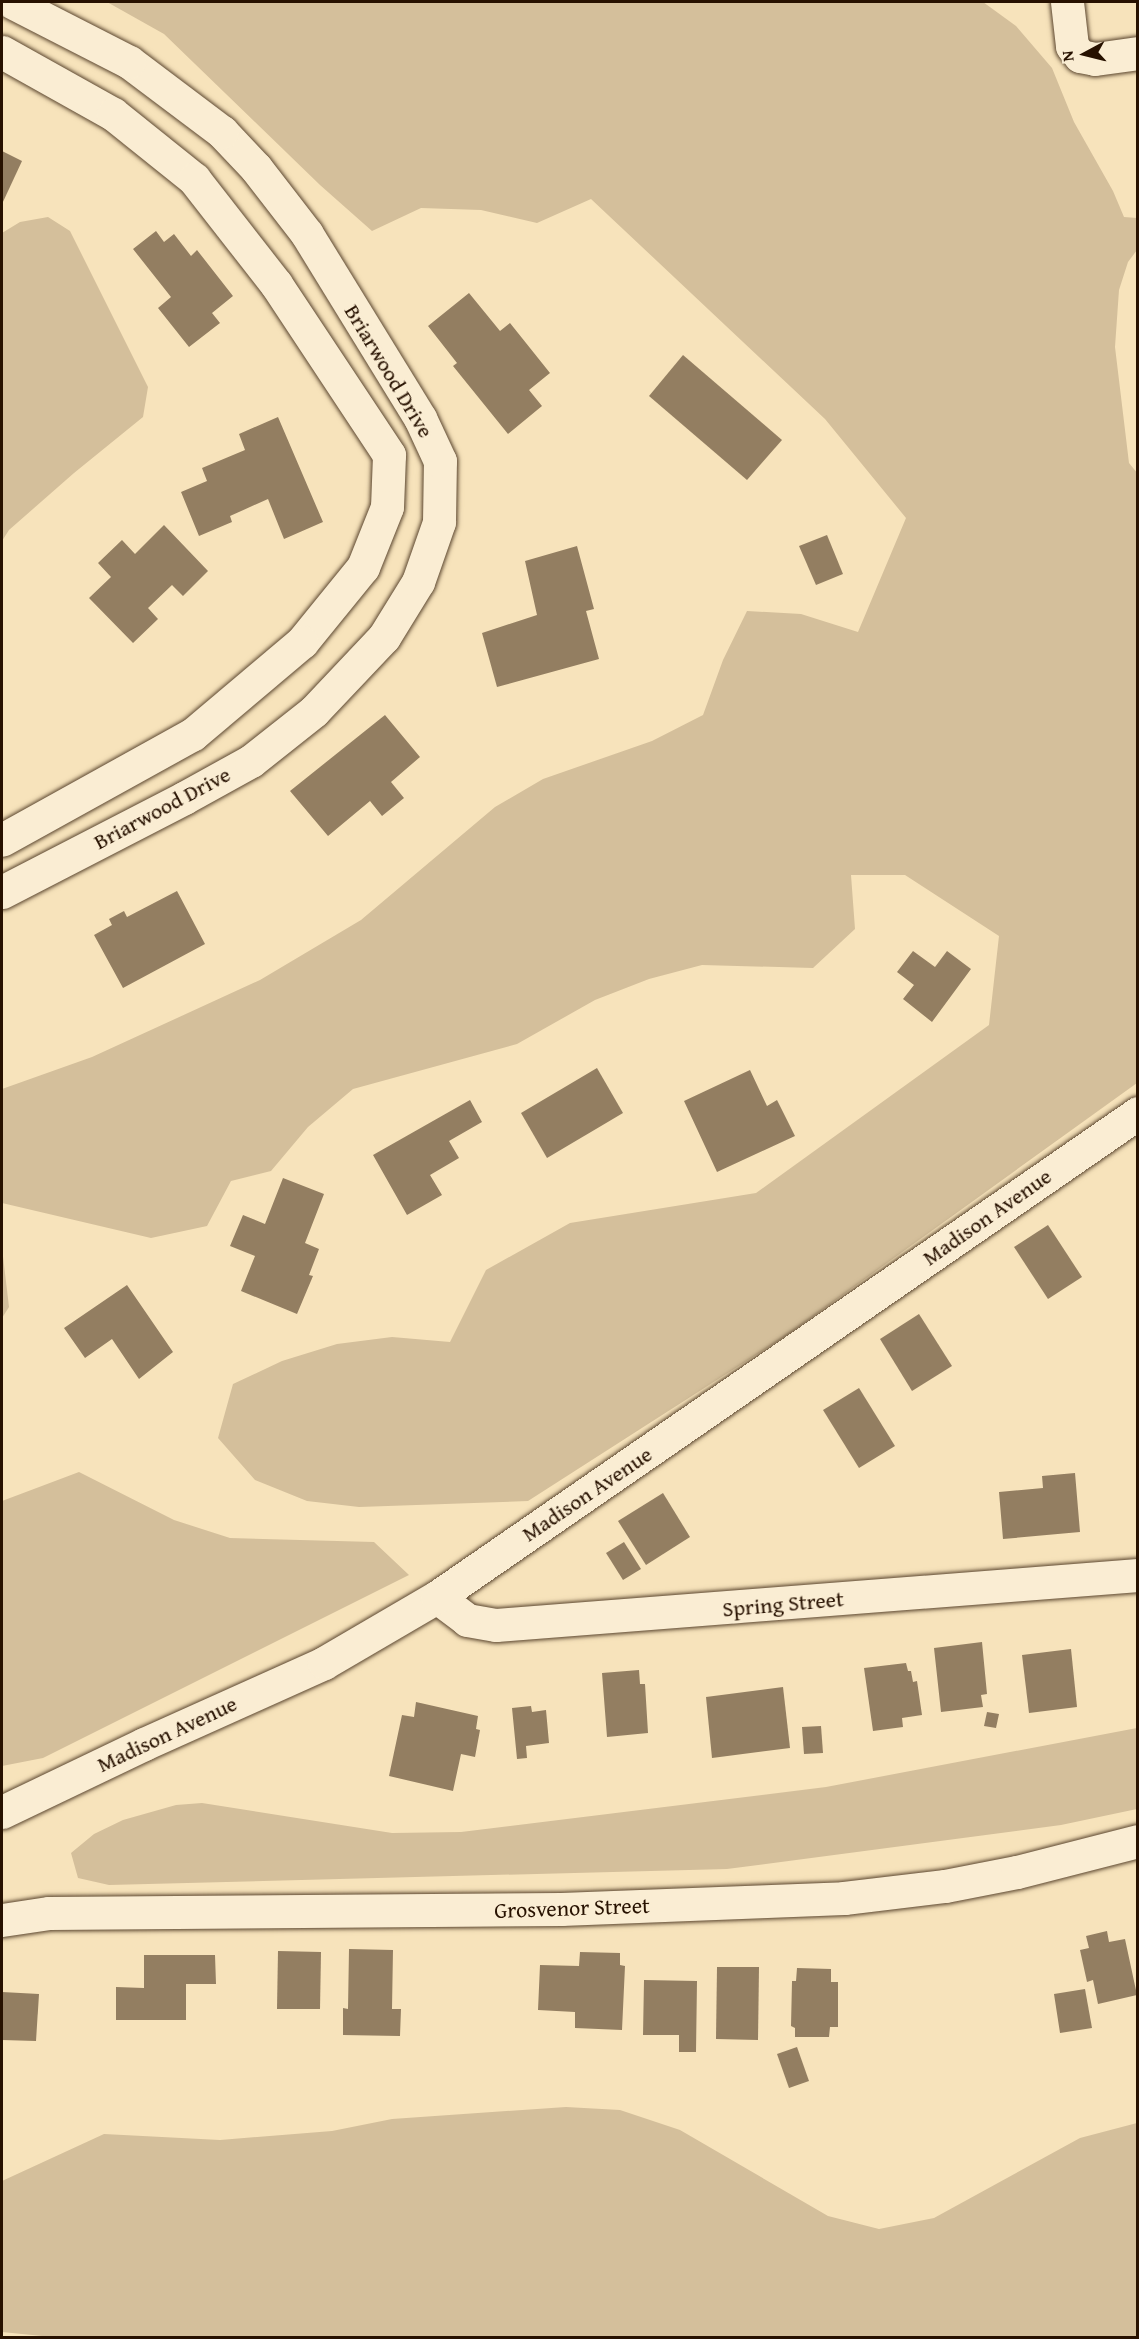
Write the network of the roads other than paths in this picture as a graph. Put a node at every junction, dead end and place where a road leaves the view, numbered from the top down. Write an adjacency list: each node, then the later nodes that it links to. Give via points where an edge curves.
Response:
1 (12, 2): 6 (street, Briarwood Drive, via 129,62 222,132 308,234 420,418 440,461 439,522 418,582 384,637 314,711 251,761)
2 (1067, 2): 4 (street, via 1072,46 1080,56)
3 (2, 52): 5 (street, Briarwood Drive, via 113,114 194,179 276,284 389,456 387,507 363,567 302,642 193,734)
4 (1137, 53)
5 (2, 840)
6 (2, 892)
7 (1137, 1113): 9 (street, Madison Avenue)
8 (1137, 1575): 9 (street, Spring Street, via 496,1625 467,1620)
9 (437, 1597): 10 (street, Madison Avenue, via 324,1664)
10 (2, 1812)
11 (1137, 1841): 12 (street, Grosvenor Street, via 1017,1872 945,1886 844,1898 561,1909 49,1913)
12 (2, 1920)

